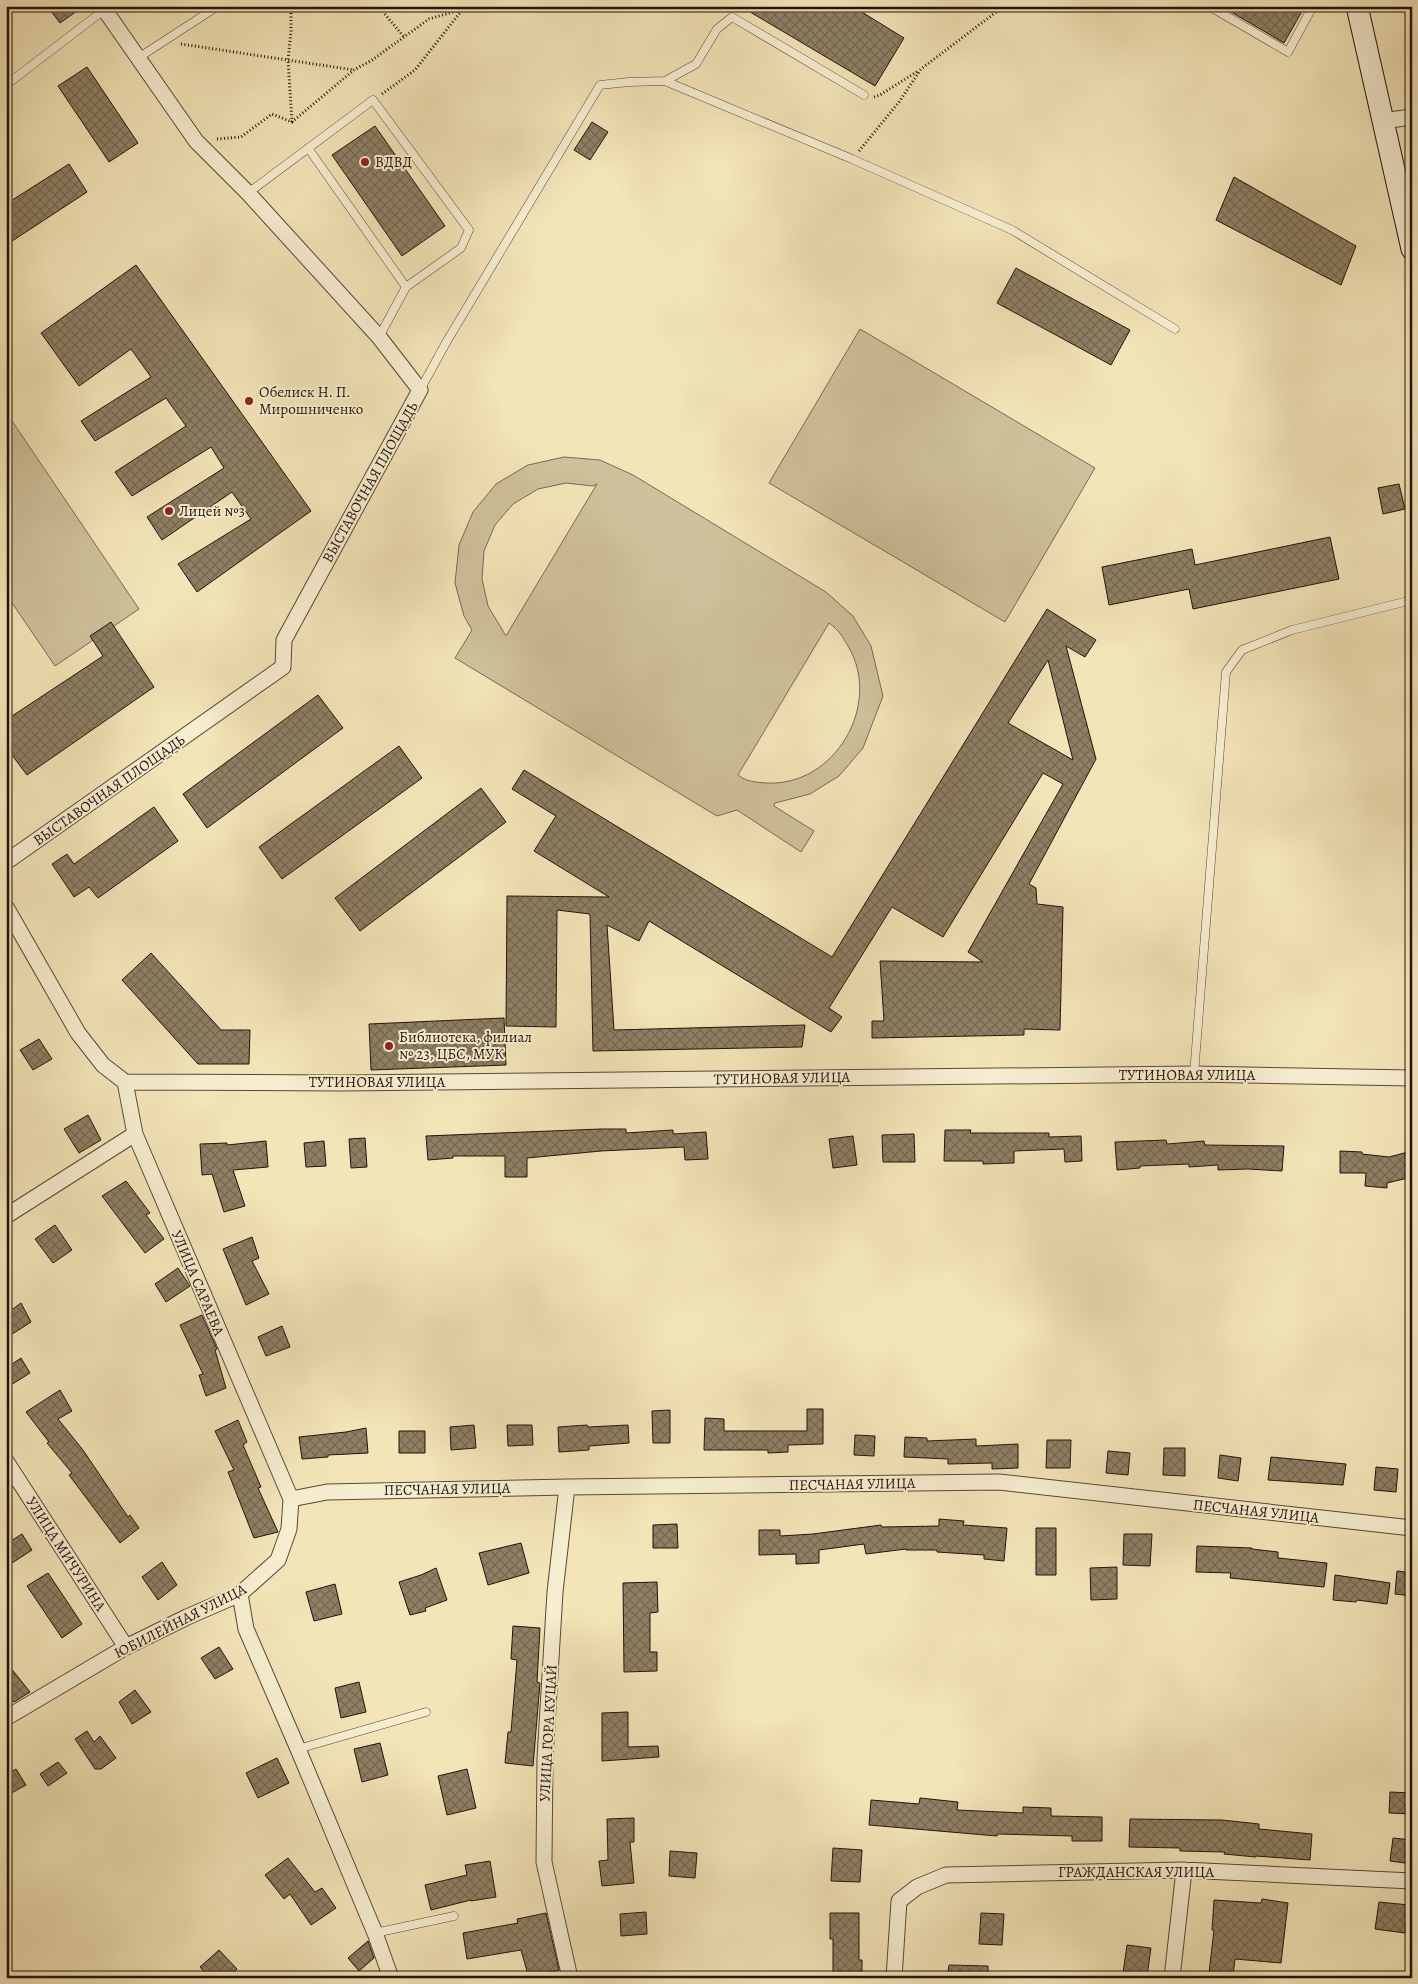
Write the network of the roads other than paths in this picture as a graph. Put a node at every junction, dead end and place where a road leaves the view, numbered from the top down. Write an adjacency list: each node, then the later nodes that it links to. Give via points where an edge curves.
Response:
1 (218, 6): 6 (lane)
2 (1208, 6): 3 (lane, via 1288,52)
3 (1313, 6)
4 (1357, 6): 11 (street)
5 (103, 8): 6 (street, ВЫСТАВОЧНАЯ ПЛОЩАДЬ); 8 (lane)
6 (138, 58): 13 (street, ВЫСТАВОЧНАЯ ПЛОЩАДЬ, via 196,141)
7 (665, 81): 9 (lane, via 696,64 717,29 732,17); 16 (lane, via 1012,230); 18 (lane, via 600,85)
8 (6, 85)
9 (864, 95)
10 (1412, 116): 11 (street)
11 (1382, 121): 14 (street)
12 (308, 148): 13 (lane); 15 (lane); 15 (lane, via 373,100 469,230 461,248)
13 (248, 193): 17 (street, ВЫСТАВОЧНАЯ ПЛОЩАДЬ)
14 (1412, 249)
15 (406, 287): 17 (lane)
16 (1175, 329)
17 (379, 337): 18 (street, ВЫСТАВОЧНАЯ ПЛОЩАДЬ)
18 (420, 390): 20 (street, ВЫСТАВОЧНАЯ ПЛОЩАДЬ, via 284,640 283,667)
19 (1412, 600): 22 (lane, via 1292,630 1242,650 1226,672)
20 (6, 862)
21 (6, 907): 24 (street, via 78,1033 103,1065)
22 (1194, 1074): 23 (street, ТУТИНОВАЯ УЛИЦА); 24 (street, ТУТИНОВАЯ УЛИЦА, via 342,1083)
23 (1412, 1078)
24 (125, 1082): 25 (street, УЛИЦА САРАЕВА)
25 (135, 1134): 26 (street); 28 (street, УЛИЦА САРАЕВА)
26 (6, 1216)
27 (6, 1461): 33 (street, УЛИЦА МИЧУРИНА)
28 (283, 1480): 30 (street, ЮБИЛЕЙНАЯ УЛИЦА)
29 (567, 1487): 30 (street, ПЕСЧАНАЯ УЛИЦА, via 327,1492); 31 (street, ПЕСЧАНАЯ УЛИЦА, via 998,1482); 42 (street, УЛИЦА ГОРА КУЦАЙ, via 555,1592 544,1758 544,1862)
30 (291, 1499): 32 (street, ЮБИЛЕЙНАЯ УЛИЦА, via 289,1529 278,1560)
31 (1412, 1528)
32 (240, 1594): 33 (street, ЮБИЛЕЙНАЯ УЛИЦА); 36 (street, via 246,1629)
33 (126, 1647): 35 (street, ЮБИЛЕЙНАЯ УЛИЦА)
34 (426, 1712): 36 (lane)
35 (6, 1718)
36 (298, 1748): 40 (street)
37 (1184, 1870): 38 (street, ГРАЖДАНСКАЯ УЛИЦА); 43 (street, ГРАЖДАНСКАЯ УЛИЦА, via 946,1875 917,1887 899,1901); 44 (street)
38 (1412, 1881)
39 (454, 1916): 40 (lane)
40 (375, 1933): 41 (street)
41 (391, 1978)
42 (570, 1978)
43 (894, 1978)
44 (1172, 1978)

